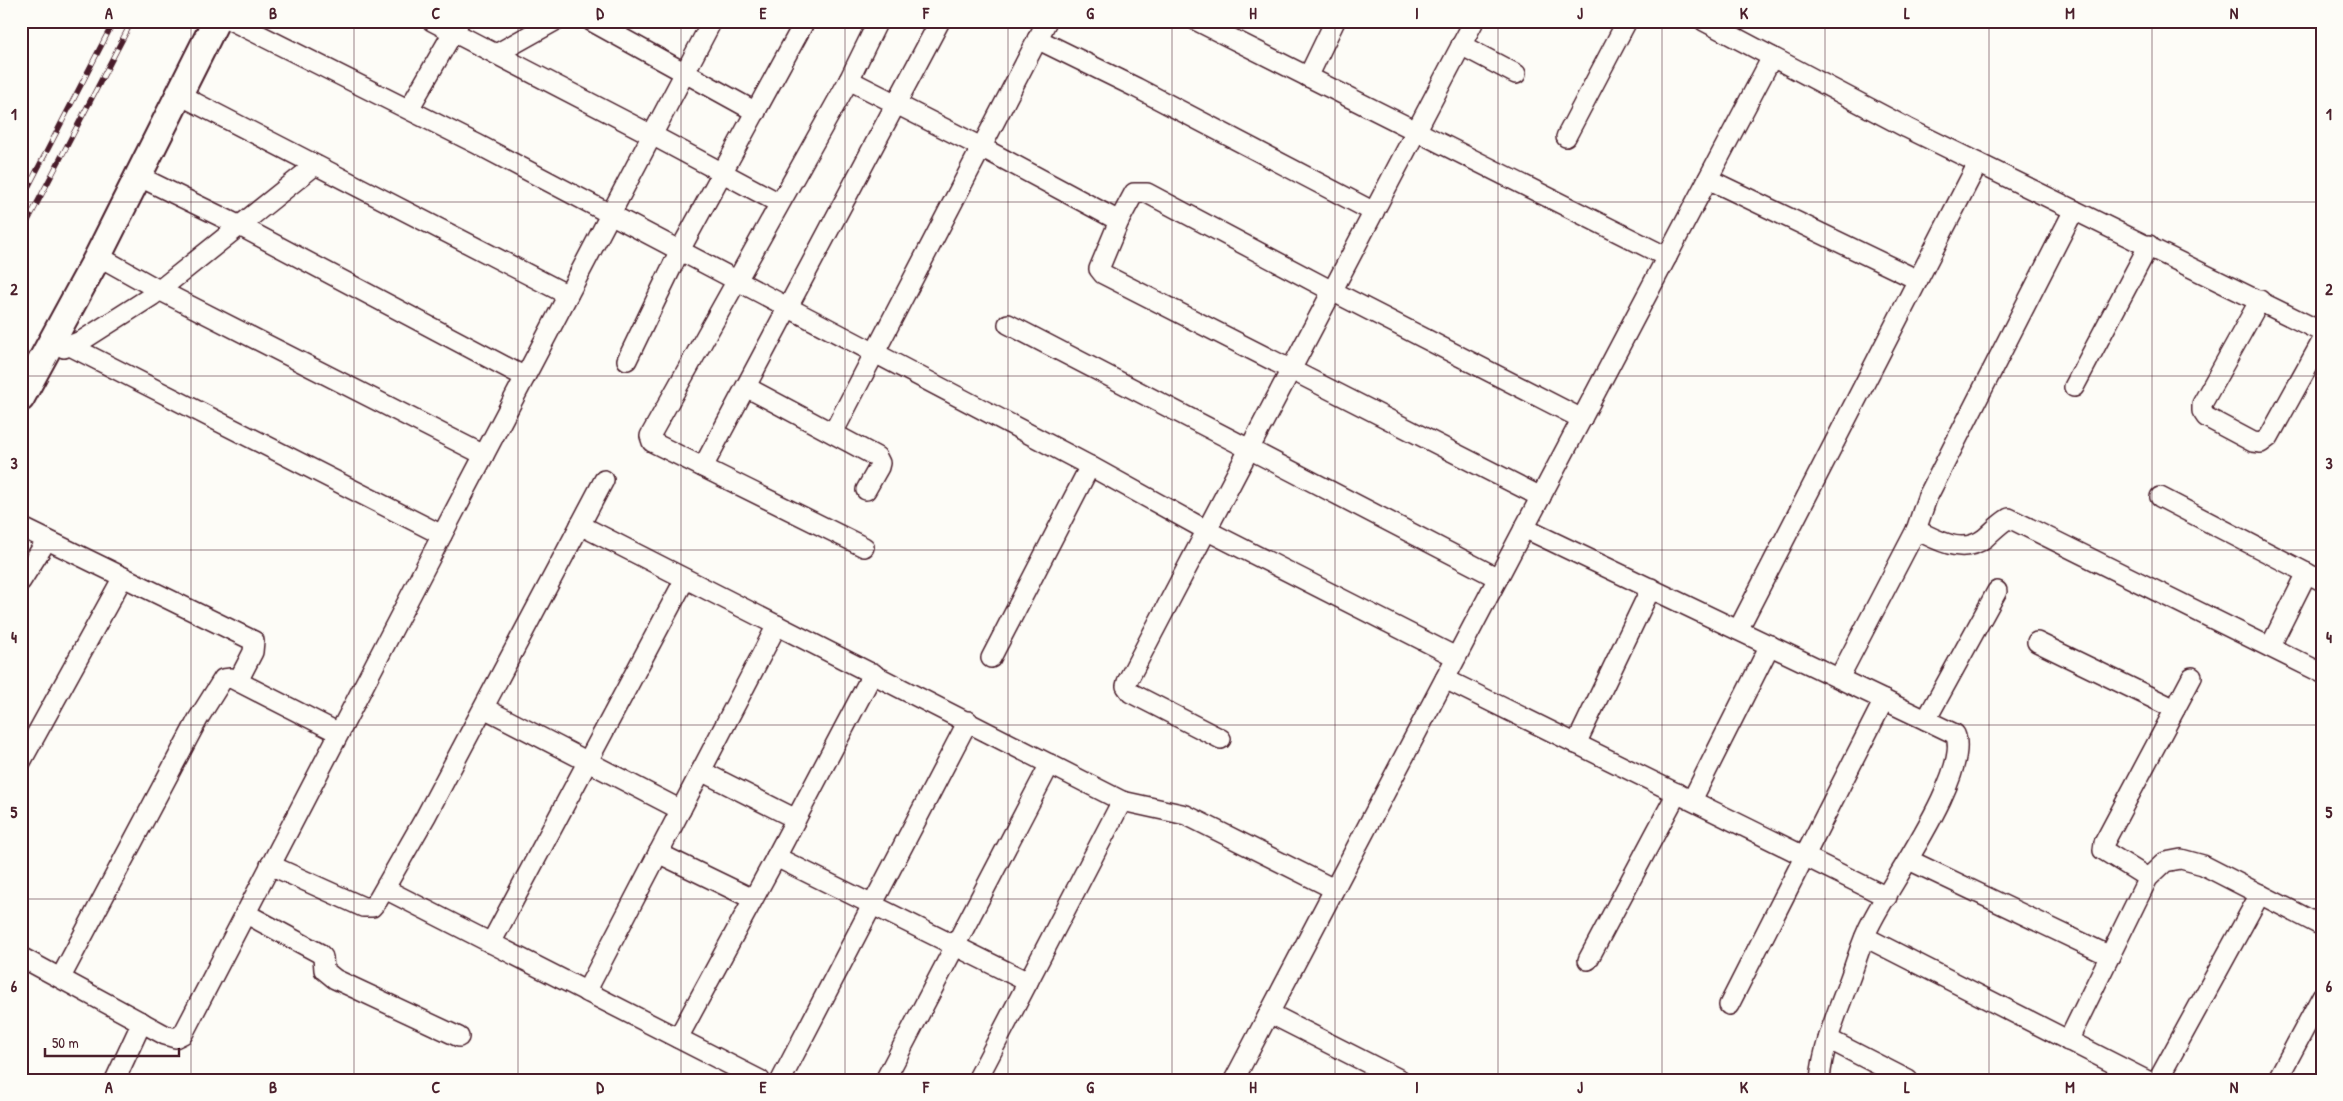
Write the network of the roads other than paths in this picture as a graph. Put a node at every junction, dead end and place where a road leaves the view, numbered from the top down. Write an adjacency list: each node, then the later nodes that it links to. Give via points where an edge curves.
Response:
1 (216, 21): 25 (street)
2 (232, 21): 27 (street)
3 (432, 21): 16 (street)
4 (555, 21): 19 (street)
5 (590, 21): 21 (street)
6 (712, 21): 21 (street)
7 (805, 21): 28 (street)
8 (878, 21): 24 (street)
9 (940, 21): 26 (street)
10 (1047, 21): 17 (street)
11 (1197, 21): 23 (street)
12 (1335, 21): 23 (street)
13 (1474, 21): 18 (street)
14 (1628, 21): 31 (street)
15 (1704, 21): 20 (street)
16 (456, 27): 19 (street); 27 (street)
17 (1037, 39): 32 (street); 40 (street)
18 (1461, 45): 22 (street); 29 (street)
19 (496, 54): 30 (street)
20 (1772, 57): 33 (street); 37 (street)
21 (685, 73): 28 (street); 30 (street)
22 (1516, 74)
23 (1308, 77): 29 (street)
24 (849, 80): 26 (street); 38 (street)
25 (180, 95): 34 (street); 36 (street)
26 (896, 104): 32 (street); 54 (street)
27 (409, 109): 41 (street)
28 (756, 112): 35 (street)
29 (1416, 132): 40 (street); 47 (street)
30 (652, 135): 35 (street); 41 (street)
31 (1566, 137)
32 (981, 147): 42 (street); 59 (street)
33 (1978, 163): 39 (street); 49 (street)
34 (314, 166): 43 (street); 52 (street)
35 (723, 172): 38 (street); 45 (street)
36 (138, 176): 43 (street); 46 (street)
37 (1708, 179): 47 (street); 49 (street)
38 (779, 203): 48 (street)
39 (2074, 210): 44 (street); 80 (street, via 1926,498)
40 (1374, 212): 51 (street)
41 (610, 215): 45 (street); 52 (street)
42 (1119, 221): 51 (street, via 1134,192 1147,193); 61 (street, via 1099,270 1103,274)
43 (238, 225): 50 (street); 62 (street)
44 (2149, 245): 53 (street); 63 (street)
45 (680, 250): 48 (street); 60 (street)
46 (98, 256): 50 (street); 58 (street)
47 (1667, 257): 66 (street)
48 (736, 279): 54 (street); 71 (street, via 650,436 652,442)
49 (1918, 280): 92 (street)
50 (159, 290): 58 (street); 69 (street)
51 (1332, 292): 61 (street); 66 (street)
52 (568, 295): 62 (street)
53 (2260, 300): 56 (street); 57 (street, via 2202,404 2206,417 2253,442 2262,443 2269,438)
54 (788, 307): 59 (street); 64 (street)
55 (1008, 324): 68 (street)
56 (2322, 332)
57 (2322, 341)
58 (60, 348): 65 (street); 81 (street)
59 (874, 353): 67 (street); 70 (street)
60 (627, 360)
61 (1290, 370): 68 (street); 74 (street)
62 (525, 377): 69 (street)
63 (2074, 387)
64 (746, 388): 67 (street); 71 (street)
65 (21, 398)
66 (1582, 419): 74 (street)
67 (833, 433): 73 (street, via 879,460)
68 (1248, 450): 79 (street); 86 (street)
69 (484, 455): 81 (street)
70 (1090, 466): 79 (street); 97 (street)
71 (703, 467): 83 (street)
72 (604, 480): 76 (street)
73 (866, 490)
74 (1541, 497): 78 (street)
75 (2160, 498): 85 (street)
76 (580, 525): 87 (street); 105 (street)
77 (21, 527): 82 (street)
78 (1524, 528): 86 (street); 89 (street)
79 (1206, 530): 96 (street); 110 (street, via 1126,686 1131,693)
80 (1916, 530): 95 (street, via 1947,544 1968,548 2009,518); 101 (street)
81 (442, 535): 109 (street)
82 (47, 540): 84 (street); 88 (street)
83 (864, 547)
84 (123, 576): 103 (street, via 254,641 254,652); 112 (street)
85 (2314, 577): 95 (street)
86 (1498, 578): 96 (street)
87 (685, 579): 91 (street); 113 (street)
88 (21, 582)
89 (1651, 588): 92 (street); 111 (street)
90 (1997, 591): 107 (street)
91 (777, 625): 98 (street); 115 (street)
92 (1738, 630): 94 (street)
93 (2037, 642): 106 (street)
94 (1770, 645): 101 (street); 116 (street)
95 (2270, 647): 99 (street)
96 (1456, 657): 102 (street)
97 (991, 658)
98 (873, 673): 108 (street); 119 (street)
99 (2322, 673)
100 (2192, 677): 106 (street)
101 (1839, 678): 104 (street)
102 (1445, 679): 111 (street); 127 (street)
103 (238, 681): 109 (street); 140 (street, via 228,677 218,684)
104 (1884, 700): 107 (street); 121 (street)
105 (484, 708): 113 (street); 126 (street)
106 (2175, 709): 125 (street, via 2104,842 2103,850)
107 (1926, 720): 123 (street, via 1955,734 1959,749 1944,792)
108 (968, 721): 114 (street); 131 (street)
109 (339, 733): 124 (street)
110 (1221, 739)
111 (1576, 744): 116 (street)
112 (21, 762)
113 (587, 763): 118 (street); 135 (street)
114 (1050, 764): 117 (street); 136 (street)
115 (701, 771): 118 (street); 119 (street)
116 (1684, 797): 121 (street); 139 (street)
117 (1122, 801): 127 (street, via 1186,815); 141 (street)
118 (681, 810): 120 (street)
119 (796, 819): 122 (street)
120 (658, 853): 130 (street); 142 (street)
121 (1804, 856): 129 (street); 144 (street)
122 (776, 857): 130 (street); 131 (street)
123 (1909, 860): 129 (street); 137 (street)
124 (270, 865): 126 (street, via 363,908 372,907); 132 (street)
125 (2148, 878): 128 (street, via 2165,862 2181,859 2203,866); 137 (street)
126 (385, 889): 135 (street)
127 (1334, 889): 145 (street)
128 (2260, 894): 133 (street); 162 (street)
129 (1886, 896): 134 (street)
130 (753, 900): 148 (street)
131 (871, 904): 136 (street); 154 (street)
132 (246, 914): 146 (street, via 183,1034 171,1037); 147 (street, via 319,953 323,957 324,970 335,979)
133 (2322, 926)
134 (1865, 937): 149 (street); 150 (street)
135 (491, 943): 142 (street)
136 (955, 946): 141 (street); 155 (street)
137 (2110, 956): 150 (street)
138 (21, 957): 140 (street)
139 (1588, 960)
140 (61, 977): 146 (street)
141 (1028, 982): 156 (street)
142 (586, 992): 148 (street)
143 (2322, 996): 163 (street)
144 (1729, 1005)
145 (1269, 1013): 151 (street); 157 (street)
146 (142, 1022): 152 (street)
147 (459, 1037)
148 (678, 1038): 153 (street)
149 (1828, 1039): 159 (street); 160 (street)
150 (2068, 1041): 161 (street)
151 (1380, 1075): 158 (street)
152 (115, 1080)
153 (760, 1080)
154 (781, 1080)
155 (885, 1080)
156 (977, 1080)
157 (1234, 1080)
158 (1401, 1080)
159 (1820, 1080)
160 (1908, 1080)
161 (2146, 1080)
162 (2158, 1080)
163 (2277, 1080)

